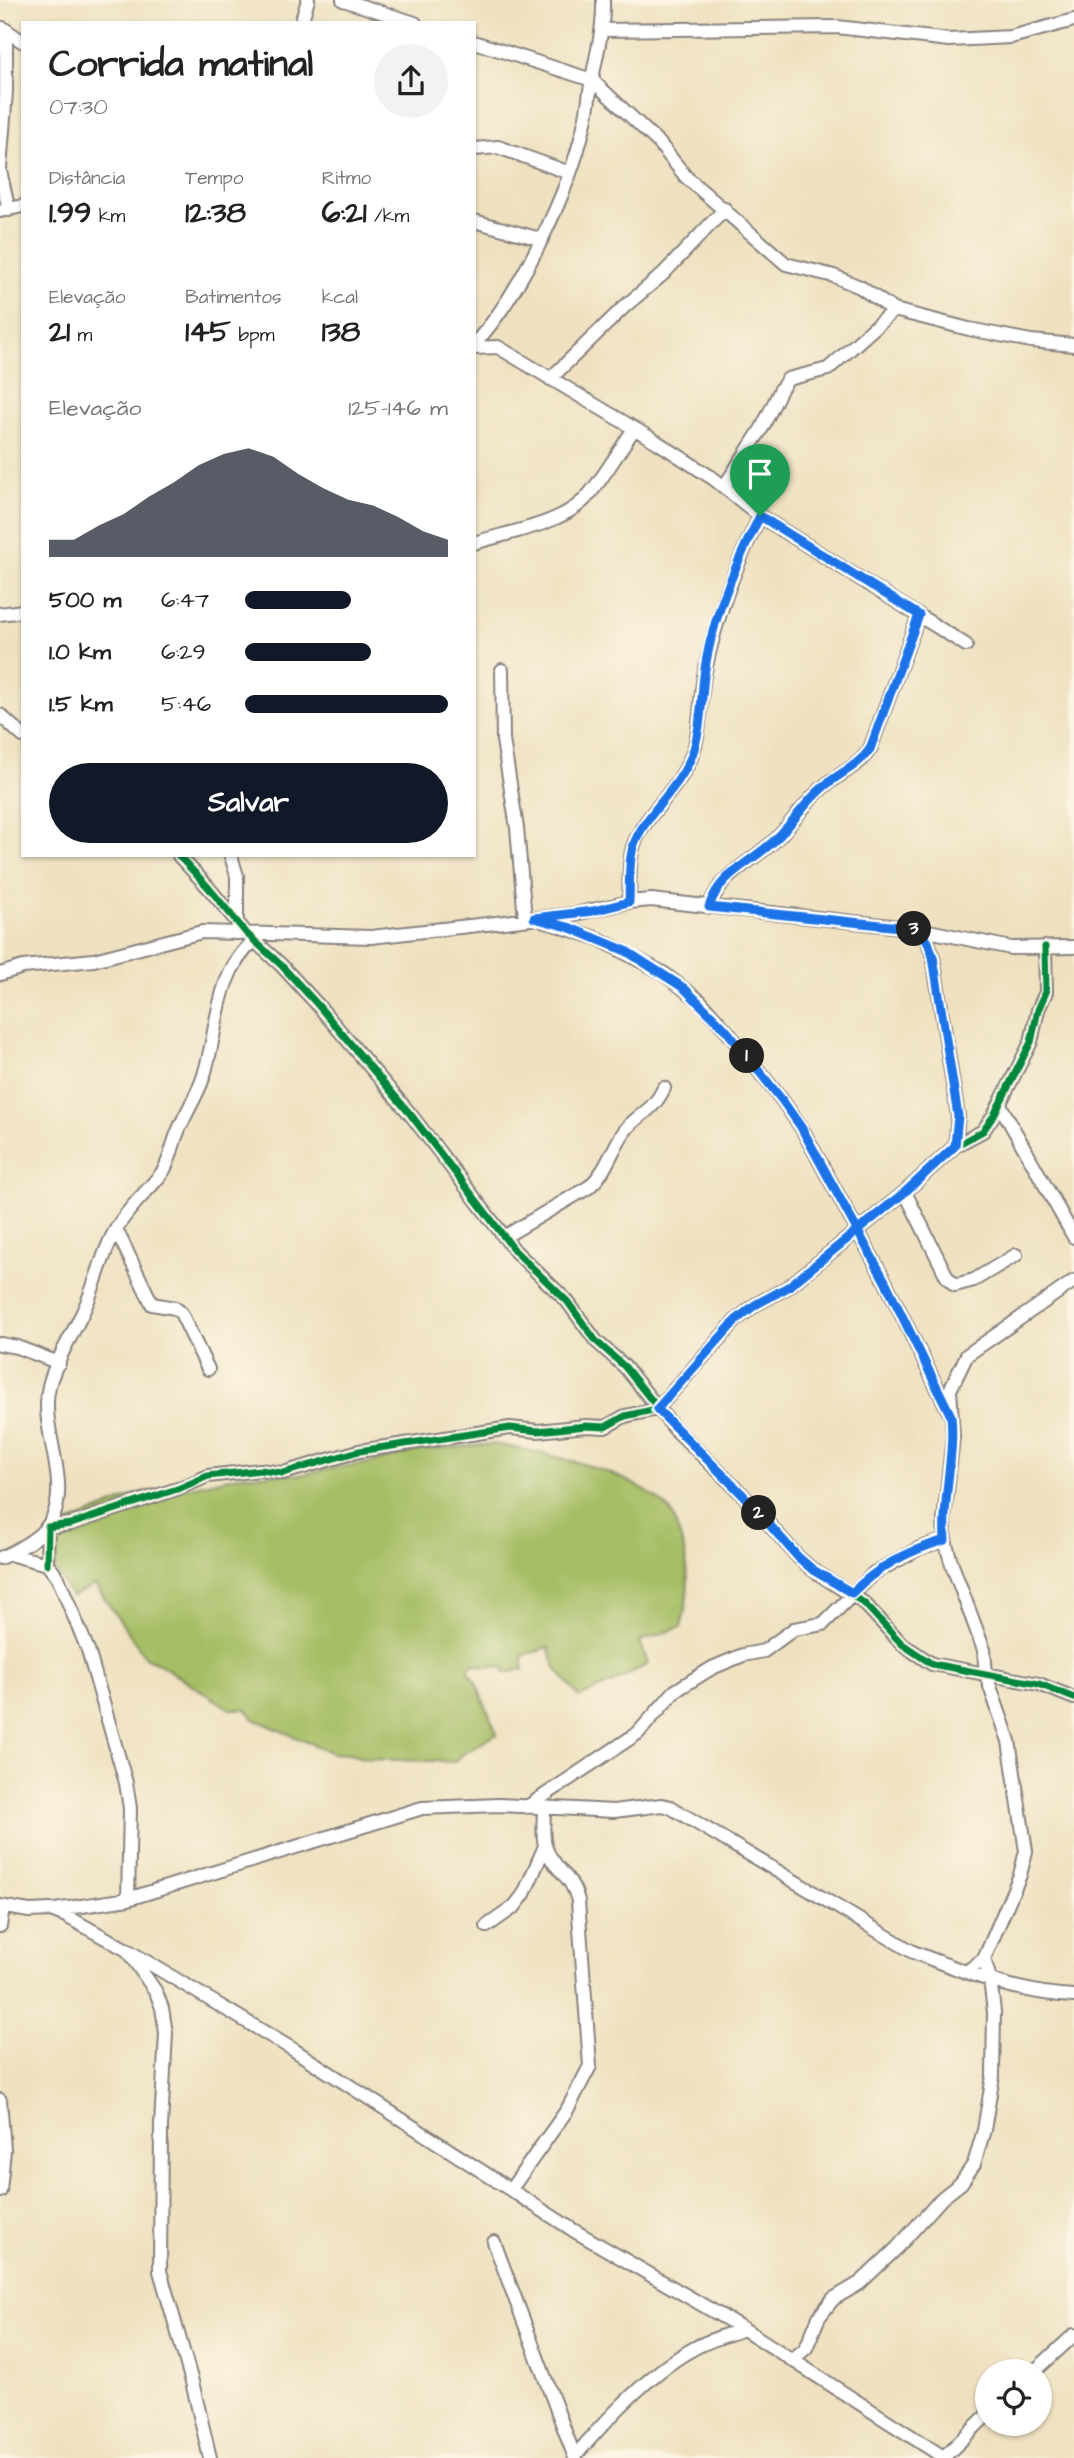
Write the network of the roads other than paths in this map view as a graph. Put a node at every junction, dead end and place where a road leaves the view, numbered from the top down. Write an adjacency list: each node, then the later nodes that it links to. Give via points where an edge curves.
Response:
1 (343, 0): 6 (street)
2 (603, 0): 8 (street)
3 (306, 3): 5 (street)
4 (1074, 20): 8 (street, via 1011,37 949,40 837,27)
5 (302, 21)
6 (409, 21)
7 (3, 29): 9 (street); 13 (street, via 6,92)
8 (603, 30): 11 (street)
9 (21, 41)
10 (476, 43): 11 (street)
11 (592, 80): 14 (street); 15 (street, via 659,143 686,177)
12 (476, 149): 14 (street, via 498,147)
13 (0, 169): 16 (street)
14 (570, 173): 18 (street)
15 (725, 209): 19 (street, via 786,264 860,287); 23 (street)
16 (4, 210)
17 (476, 222): 18 (street)
18 (540, 239): 20 (street, via 525,270)
19 (894, 310): 21 (street, via 968,329); 25 (street, via 828,369 788,379)
20 (479, 337): 22 (street); 22 (street)
21 (1074, 345)
22 (498, 347): 23 (street)
23 (550, 379): 24 (street)
24 (634, 429): 25 (street); 27 (street, via 585,499 571,510)
25 (724, 487): 26 (street)
26 (760, 516): 30 (street); 37 (street, via 739,558 713,635 692,755 676,786 634,844)
27 (476, 542)
28 (21, 611): 29 (street)
29 (0, 614)
30 (919, 615): 31 (street); 38 (street, via 863,759 820,790 756,858 718,886)
31 (966, 645)
32 (502, 670): 39 (street, via 503,740)
33 (0, 715): 34 (street)
34 (21, 734)
35 (179, 857): 40 (street)
36 (231, 857): 40 (street, via 237,876)
37 (629, 902): 38 (street); 39 (street)
38 (709, 907): 41 (street)
39 (529, 918): 42 (street, via 372,937); 51 (street, via 568,927 626,951 700,1001 801,1127)
40 (237, 923): 42 (street)
41 (919, 929): 43 (street, via 1011,948); 48 (street, via 933,957 958,1116)
42 (251, 937): 45 (street, via 202,932 94,960 23,967); 50 (street, via 222,991 205,1072 164,1171); 52 (street, via 312,998 411,1115)
43 (1045, 947): 44 (street); 47 (street, via 1046,992 1026,1054)
44 (1074, 947)
45 (0, 974)
46 (664, 1088): 52 (street, via 652,1108 623,1133 599,1178)
47 (1000, 1105): 48 (street, via 983,1131); 53 (street)
48 (955, 1146): 49 (street)
49 (905, 1192): 51 (street); 54 (street, via 955,1285 974,1280)
50 (116, 1229): 57 (street, via 91,1297); 58 (street, via 152,1304 181,1313)
51 (855, 1230): 59 (street, via 788,1287 736,1320); 60 (street)
52 (504, 1237): 59 (street, via 567,1301)
53 (1074, 1237)
54 (1016, 1255)
55 (1074, 1281): 60 (street, via 967,1355 950,1390)
56 (0, 1344): 57 (street)
57 (59, 1363): 61 (street, via 46,1398 58,1483 58,1503)
58 (208, 1369)
59 (657, 1409): 61 (street, via 625,1416 605,1427 510,1428 359,1451 283,1473 261,1470 208,1476 71,1524); 65 (street, via 798,1557)
60 (951, 1416): 62 (street)
61 (48, 1527): 63 (street); 64 (street)
62 (945, 1540): 65 (street, via 887,1564); 66 (street, via 984,1650)
63 (4, 1556): 64 (street)
64 (47, 1564): 71 (street, via 58,1578 88,1650 126,1783 130,1808)
65 (852, 1593): 66 (street, via 888,1632 919,1656 941,1667); 68 (street, via 823,1624 793,1629 764,1651 712,1668 674,1691 638,1733)
66 (986, 1675): 67 (street, via 1038,1684); 77 (street, via 1009,1741 1026,1851)
67 (1074, 1698)
68 (527, 1807): 69 (street); 71 (street, via 410,1810)
69 (544, 1808): 70 (street); 78 (street, via 614,1811 670,1807 914,1952)
70 (545, 1846): 75 (street, via 524,1894); 82 (street, via 568,1877 578,1901 590,2066 567,2110)
71 (128, 1899): 73 (street)
72 (2, 1906): 73 (street); 74 (street)
73 (51, 1910): 76 (street)
74 (0, 1926)
75 (487, 1926)
76 (127, 1950): 82 (street); 91 (street, via 162,2008 166,2033 160,2126 160,2271)
77 (985, 1959): 78 (street); 79 (street)
78 (967, 1972): 79 (street)
79 (990, 1979): 80 (street); 88 (street, via 993,2076 974,2164 897,2248 860,2283 833,2299 819,2317 806,2348)
80 (1074, 1996)
81 (0, 2100): 83 (street, via 4,2150)
82 (511, 2189): 85 (street)
83 (0, 2191)
84 (494, 2242): 90 (street)
85 (744, 2329): 88 (street); 90 (street, via 693,2348 671,2364 624,2403)
86 (1074, 2334): 87 (street)
87 (1048, 2359)
88 (792, 2360): 92 (street)
89 (975, 2427): 92 (street)
90 (575, 2457)
91 (210, 2458)
92 (944, 2458)

